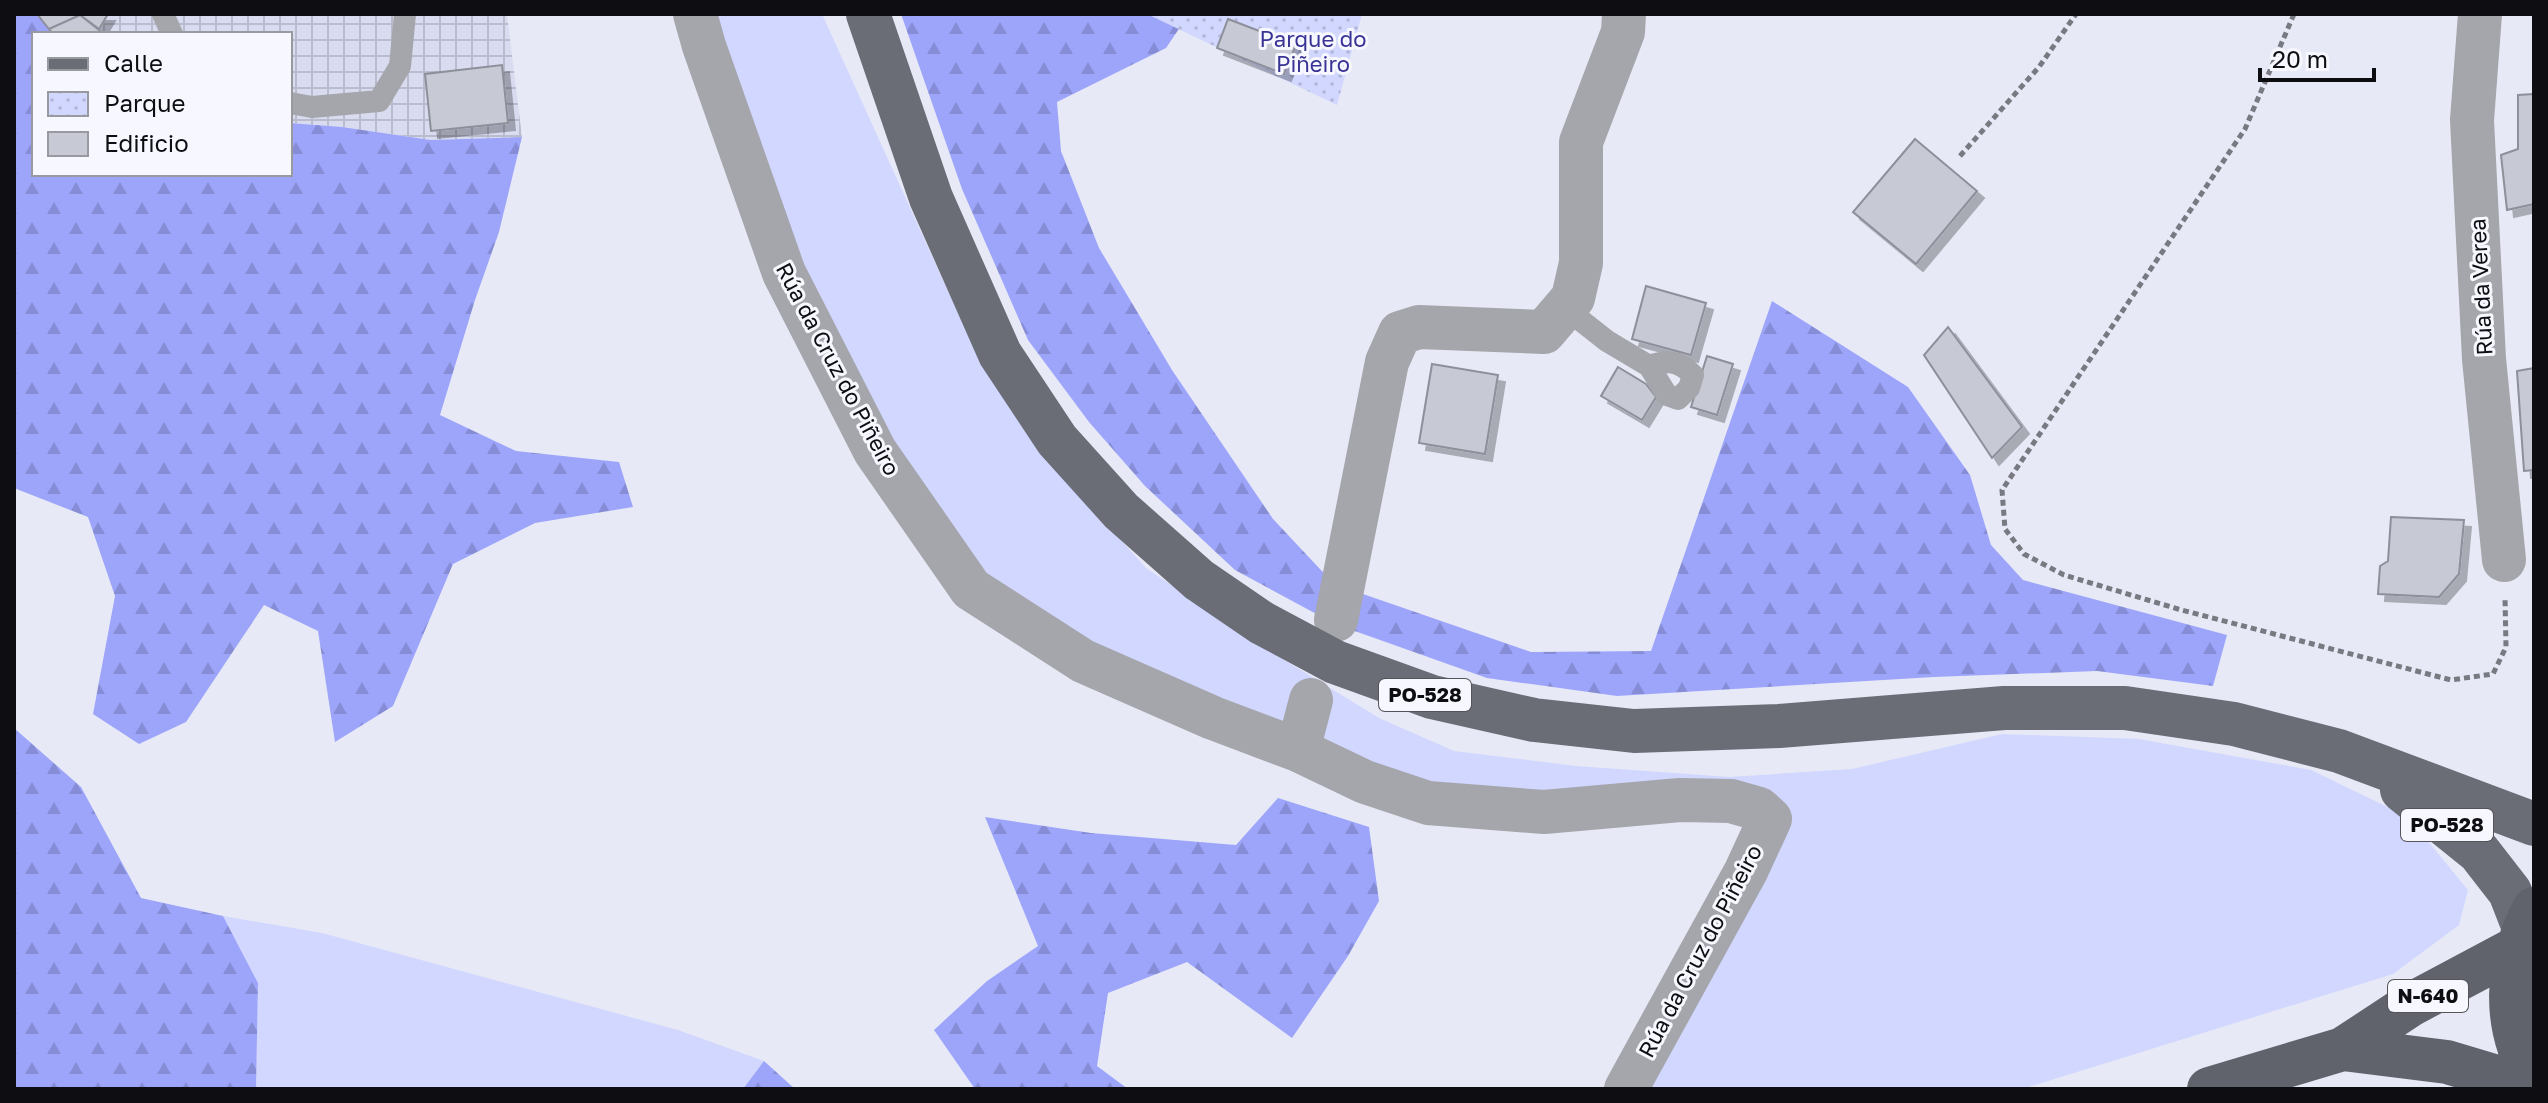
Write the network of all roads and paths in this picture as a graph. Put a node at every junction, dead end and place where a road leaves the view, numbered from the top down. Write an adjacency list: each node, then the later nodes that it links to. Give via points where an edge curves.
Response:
1 (405, 14): 8 (lane, via 400,66 379,101 312,107)
2 (695, 14): 15 (street, Rúa da Cruz do Piñeiro, via 784,273 875,451 971,589 1083,661)
3 (868, 14): 16 (main road, PO-528, via 931,198 1000,354 1057,440 1121,511 1199,580 1262,623 1335,662 1432,697 1534,720 1634,731 1779,726 2004,708 2125,708 2234,724)
4 (1624, 14): 10 (street, via 1623,32 1581,142 1581,263)
5 (2076, 14): 9 (path, via 2039,67)
6 (2294, 14): 12 (path, via 2245,129 2002,490 2005,529 2024,554 2064,575 2451,680 2493,674 2506,647)
7 (2480, 14): 12 (street, Rúa da Verea, via 2472,120 2484,359)
8 (292, 103)
9 (1960, 156)
10 (1573, 298): 11 (lane, via 1574,315); 13 (street, via 1544,332 1419,327 1400,333 1387,362)
11 (1649, 366)
12 (2504, 560)
13 (1336, 620)
14 (1311, 700): 15 (street)
15 (1298, 750): 22 (street, Rúa da Cruz do Piñeiro, via 1365,782 1428,803 1544,812 1731,801 1759,809 1770,819)
16 (2339, 751): 17 (main road, PO-528); 18 (main road, PO-528, via 2391,781 2479,852 2510,892)
17 (2534, 824)
18 (2525, 928): 19 (highway, N-640); 20 (highway, via 2511,973 2513,1023)
19 (2343, 1049): 21 (highway, N-640, via 2447,1062); 23 (highway, N-640)
20 (2534, 1078)
21 (2534, 1088)
22 (1626, 1089)
23 (2209, 1089)

